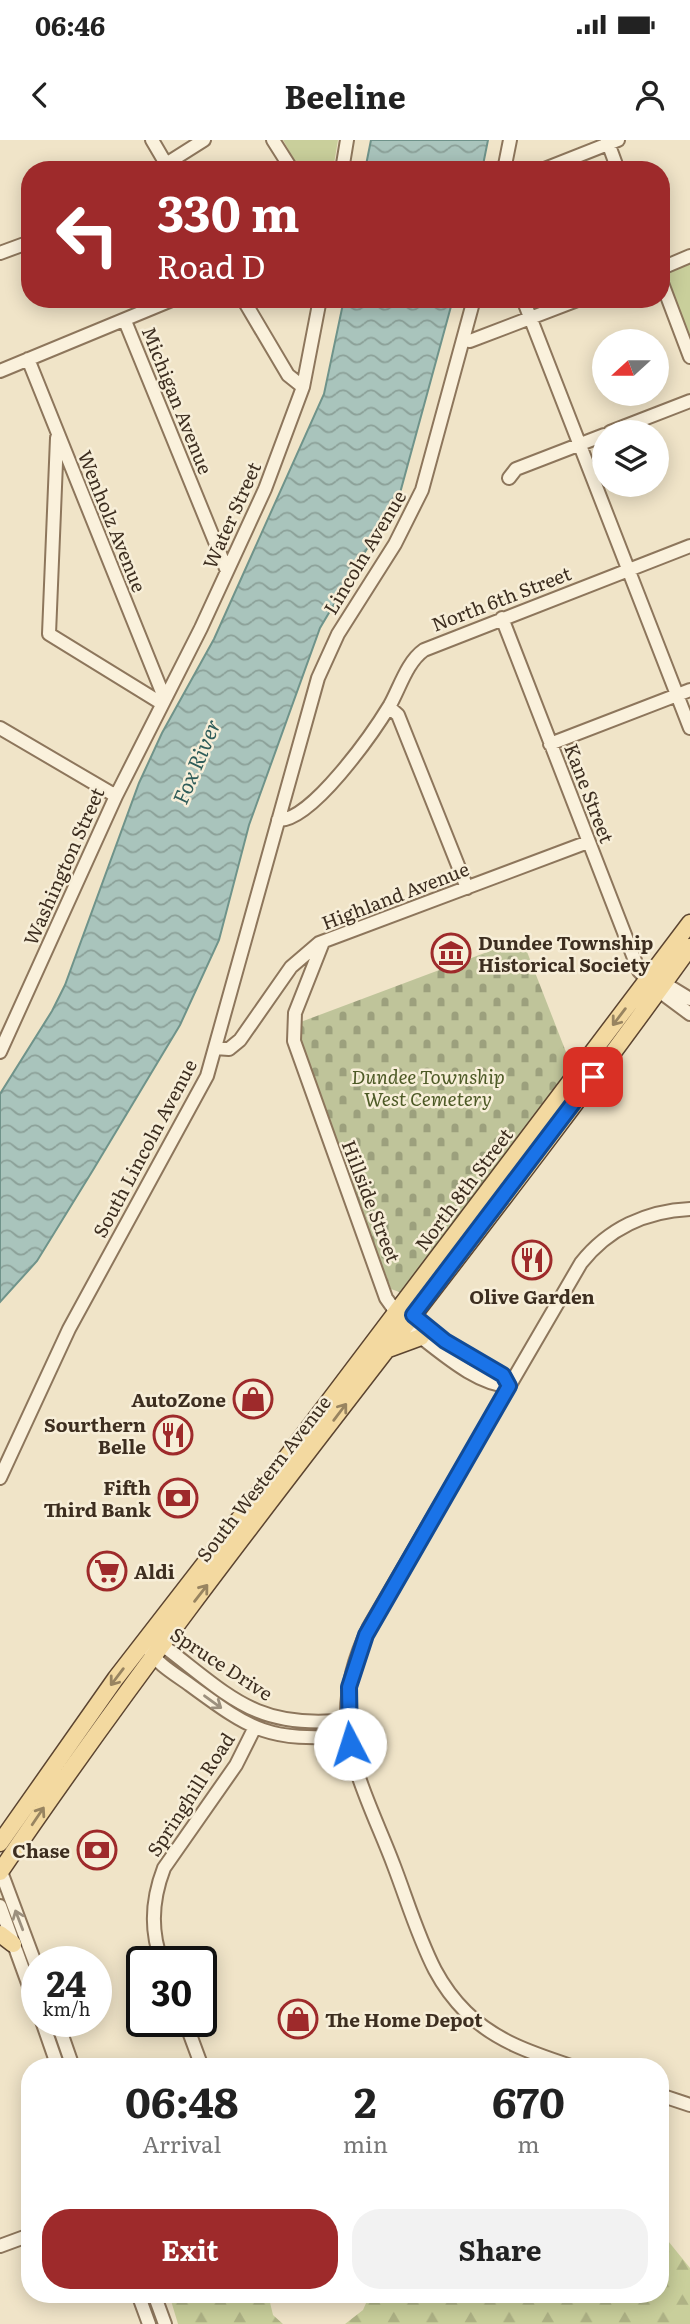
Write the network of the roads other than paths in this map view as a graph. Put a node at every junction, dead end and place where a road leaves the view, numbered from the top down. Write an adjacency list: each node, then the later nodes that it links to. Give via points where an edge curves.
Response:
1 (152, 140): 7 (street)
2 (204, 140): 8 (street)
3 (274, 140): 9 (street)
4 (347, 140): 10 (street)
5 (510, 140): 11 (street)
6 (611, 141): 12 (street); 13 (street)
7 (164, 161)
8 (175, 161)
9 (287, 161)
10 (344, 161)
11 (506, 161)
12 (563, 161)
13 (616, 161)
14 (21, 245): 15 (street)
15 (0, 253)
16 (690, 257): 17 (street)
17 (670, 265)
18 (670, 304): 28 (street)
19 (154, 308): 26 (street)
20 (248, 308): 31 (street, via 288,375)
21 (318, 308): 31 (street, Water Street)
22 (472, 308): 27 (street, Lincoln Avenue)
23 (527, 308): 25 (street)
24 (557, 308): 25 (street)
25 (531, 318): 27 (street); 36 (street)
26 (125, 321): 29 (street); 40 (street, Michigan Avenue)
27 (464, 340): 51 (street, Lincoln Avenue, via 422,490 399,537 328,651)
28 (690, 357)
29 (28, 359): 30 (street); 34 (street, Wenholz Avenue)
30 (0, 371)
31 (303, 387): 40 (street, Water Street, via 265,489)
32 (690, 401): 33 (street)
33 (641, 420)
34 (57, 435): 44 (street, Wenholz Avenue); 44 (street, via 48,633)
35 (592, 439): 36 (street)
36 (579, 444): 37 (street, via 516,469); 39 (street)
37 (509, 478)
38 (690, 546): 39 (street, North 6th Street)
39 (629, 569): 41 (street, North 6th Street); 43 (street)
40 (227, 571): 44 (street, Water Street)
41 (502, 618): 45 (street, North 6th Street, via 420,652); 49 (street, Kane Street)
42 (690, 690): 43 (street)
43 (677, 695): 47 (street); 49 (street)
44 (163, 700): 48 (street, Water Street)
45 (388, 707): 51 (street, North 6th Street, via 331,786 293,817); 53 (street, via 397,714)
46 (0, 728): 50 (street)
47 (690, 728)
48 (146, 735): 50 (street, Washington Street)
49 (550, 744): 52 (street, Kane Street)
50 (116, 796): 61 (street, Washington Street)
51 (278, 820): 60 (street, South Lincoln Avenue)
52 (588, 842): 53 (street, Highland Avenue); 57 (street, Kane Street, via 636,964 641,973)
53 (467, 888): 55 (street, Highland Avenue)
54 (690, 923): 57 (main road, North 8th Street)
55 (323, 942): 60 (street, Highland Avenue, via 296,962 239,1042 229,1049); 63 (street, Hillside Street, via 295,1013 294,1041 386,1298)
56 (690, 947): 57 (main road, North 8th Street)
57 (658, 983): 58 (street); 59 (street); 63 (main road, North 8th Street)
58 (690, 999)
59 (690, 1014)
60 (215, 1048): 67 (street, South Lincoln Avenue, via 196,1099 69,1329)
61 (0, 1052)
62 (690, 1209): 66 (street, via 643,1218 595,1247)
63 (405, 1318): 64 (street); 65 (main road, South Western Avenue); 66 (street, via 503,1375); 68 (main road, South Western Avenue)
64 (421, 1337): 65 (main road); 66 (street, via 495,1385)
65 (386, 1351): 68 (main road, South Western Avenue, one-way to 65)
66 (509, 1386): 69 (street, via 366,1635 351,1676)
67 (0, 1478)
68 (153, 1647): 69 (street, Spruce Drive, via 262,1714 295,1723); 70 (street, Spruce Drive, one-way to 70); 72 (main road, South Western Avenue, one-way to 72); 75 (main road, South Western Avenue, one-way to 68)
69 (347, 1720): 71 (street)
70 (254, 1729): 71 (street, Spruce Drive, via 296,1739); 79 (street, Springhill Road, via 236,1765 161,1877 154,1917)
71 (349, 1736): 87 (street, via 422,1940 444,1985 468,2014 492,2033)
72 (23, 1809): 73 (main road); 74 (main road, South Western Avenue)
73 (0, 1815)
74 (0, 1843)
75 (0, 1871): 78 (street, one-way to 75)
76 (0, 1906): 77 (street)
77 (7, 1939): 80 (street)
78 (29, 1946)
79 (157, 1946)
80 (21, 1971)
81 (48, 2037): 84 (street)
82 (63, 2037): 85 (street)
83 (191, 2037): 86 (street)
84 (55, 2058)
85 (70, 2058)
86 (199, 2058)
87 (547, 2058)
88 (669, 2098): 89 (street)
89 (690, 2105)
90 (21, 2238): 91 (street)
91 (0, 2246)
92 (141, 2303): 94 (street)
93 (157, 2303): 95 (street)
94 (149, 2324)
95 (165, 2324)

